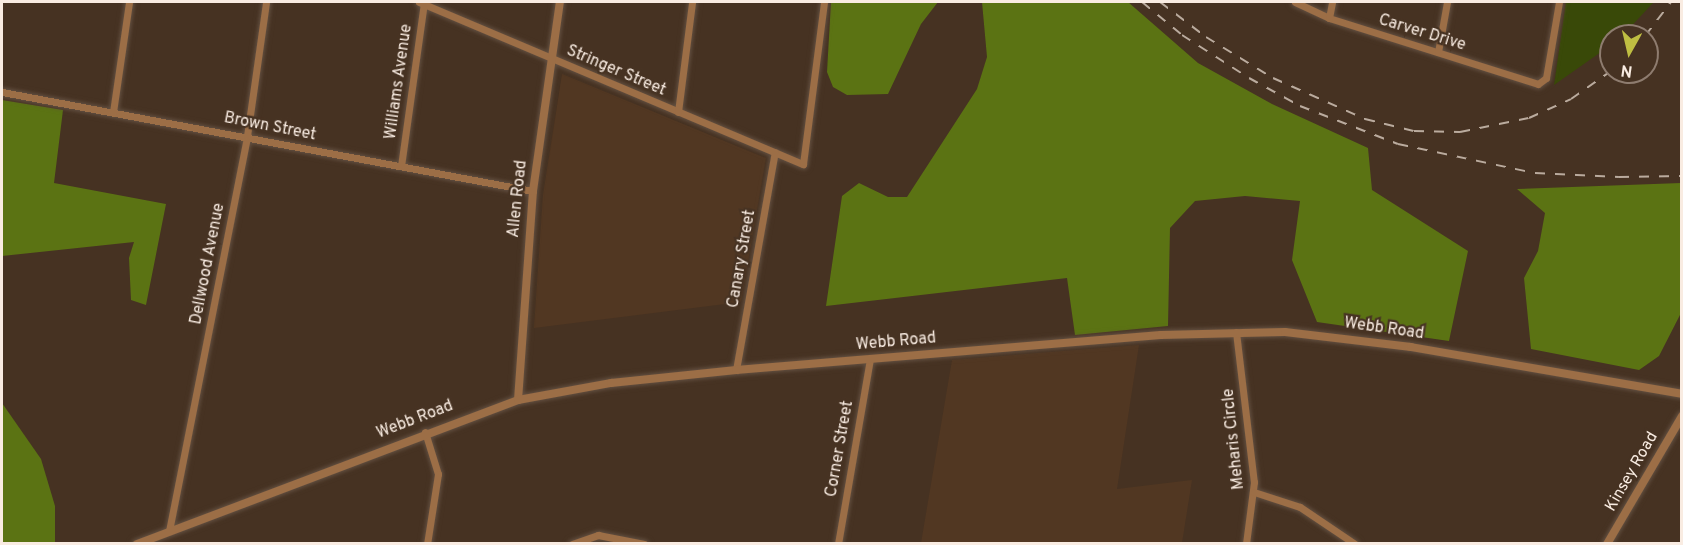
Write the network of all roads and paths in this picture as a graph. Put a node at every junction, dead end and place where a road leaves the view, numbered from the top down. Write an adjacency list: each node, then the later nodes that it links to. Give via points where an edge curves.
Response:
1 (129, 2): 15 (street)
2 (266, 2): 17 (street, Dellwood Avenue)
3 (423, 2): 13 (street, Stringer Street); 19 (street, Williams Avenue)
4 (560, 2): 13 (street, Allen Road)
5 (692, 2): 16 (street)
6 (824, 2): 18 (street, Stringer Street, via 803,164)
7 (1295, 2): 11 (street, Carver Drive)
8 (1332, 2): 11 (street)
9 (1447, 2): 12 (street)
10 (1558, 2): 12 (street, Carver Drive, via 1543,82)
11 (1329, 18): 12 (street, Carver Drive)
12 (1438, 52)
13 (552, 58): 16 (street, Stringer Street); 20 (street, Allen Road)
14 (2, 92): 15 (street, Brown Street)
15 (113, 112): 17 (street, Brown Street)
16 (678, 112): 18 (street, Stringer Street)
17 (247, 136): 19 (street, Brown Street); 29 (street, Dellwood Avenue)
18 (774, 152): 23 (street, Canary Street)
19 (401, 166): 20 (street, Brown Street)
20 (533, 191): 25 (street, Allen Road)
21 (1236, 332): 22 (street, Webb Road); 24 (street, Webb Road, via 1285,332 1370,341); 28 (street, Meharis Circle)
22 (870, 359): 23 (street, Webb Road); 34 (street, Corner Street)
23 (736, 370): 25 (street, Webb Road, via 611,383)
24 (1682, 394)
25 (518, 400): 27 (street, Webb Road)
26 (1682, 416): 37 (street, Kinsey Road)
27 (425, 432): 29 (street, Webb Road); 31 (street, via 438,474)
28 (1254, 492): 35 (street, Meharis Circle); 36 (street, via 1300,507)
29 (169, 531): 30 (street, Webb Road)
30 (136, 543)
31 (427, 543)
32 (572, 543): 33 (street, via 598,535)
33 (644, 543)
34 (838, 543)
35 (1246, 543)
36 (1355, 543)
37 (1607, 543)

